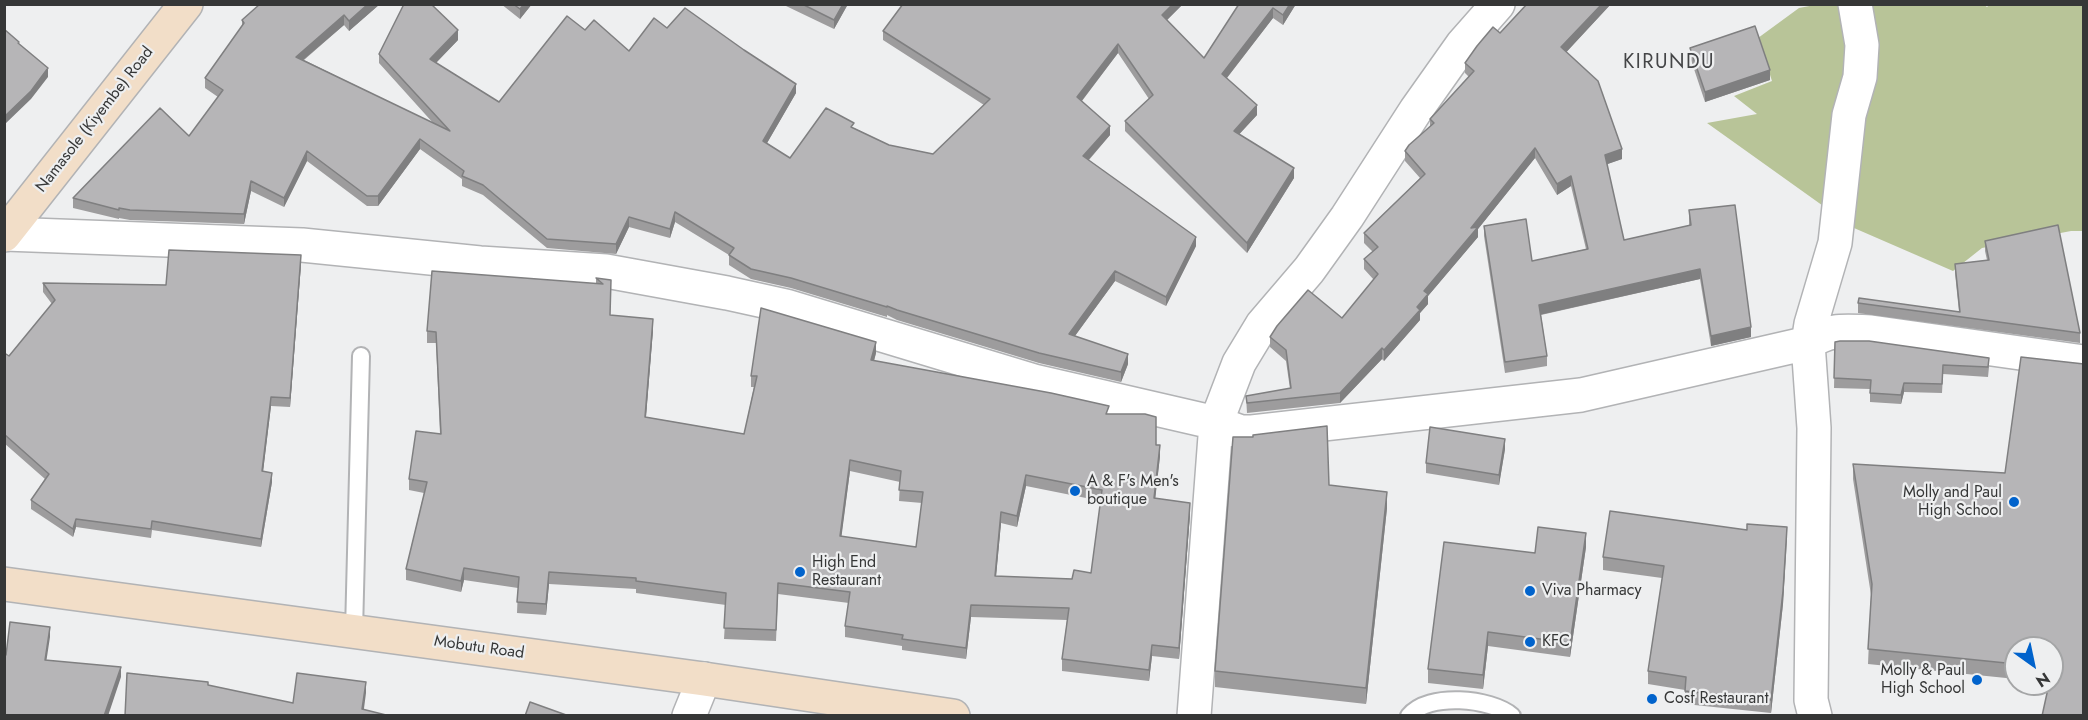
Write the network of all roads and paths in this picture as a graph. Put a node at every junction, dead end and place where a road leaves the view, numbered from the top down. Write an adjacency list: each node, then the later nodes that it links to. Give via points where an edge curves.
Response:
1 (186, 4): 4 (street, Namasole (Kiyembe) Road)
2 (1498, 4): 8 (street, via 1462,45 1309,270 1262,325 1239,363)
3 (1855, 4): 5 (street, via 1862,45 1860,77 1849,115 1836,243)
4 (5, 235): 8 (street, via 302,245 606,271 786,306 1034,381)
5 (1808, 343): 7 (street, via 1836,331 1871,332); 8 (street, via 1581,395 1252,432); 17 (street, via 1814,428)
6 (361, 356): 10 (lane)
7 (2084, 362)
8 (1216, 423): 14 (street)
9 (4, 584): 10 (street, Mobutu Road)
10 (354, 631): 11 (street, Mobutu Road)
11 (704, 679): 12 (street); 13 (street, Mobutu Road)
12 (689, 716)
13 (953, 716)
14 (1194, 716)
15 (1409, 716): 16 (lane, via 1415,708 1432,701 1449,700 1492,705)
16 (1512, 716)
17 (1815, 716)

